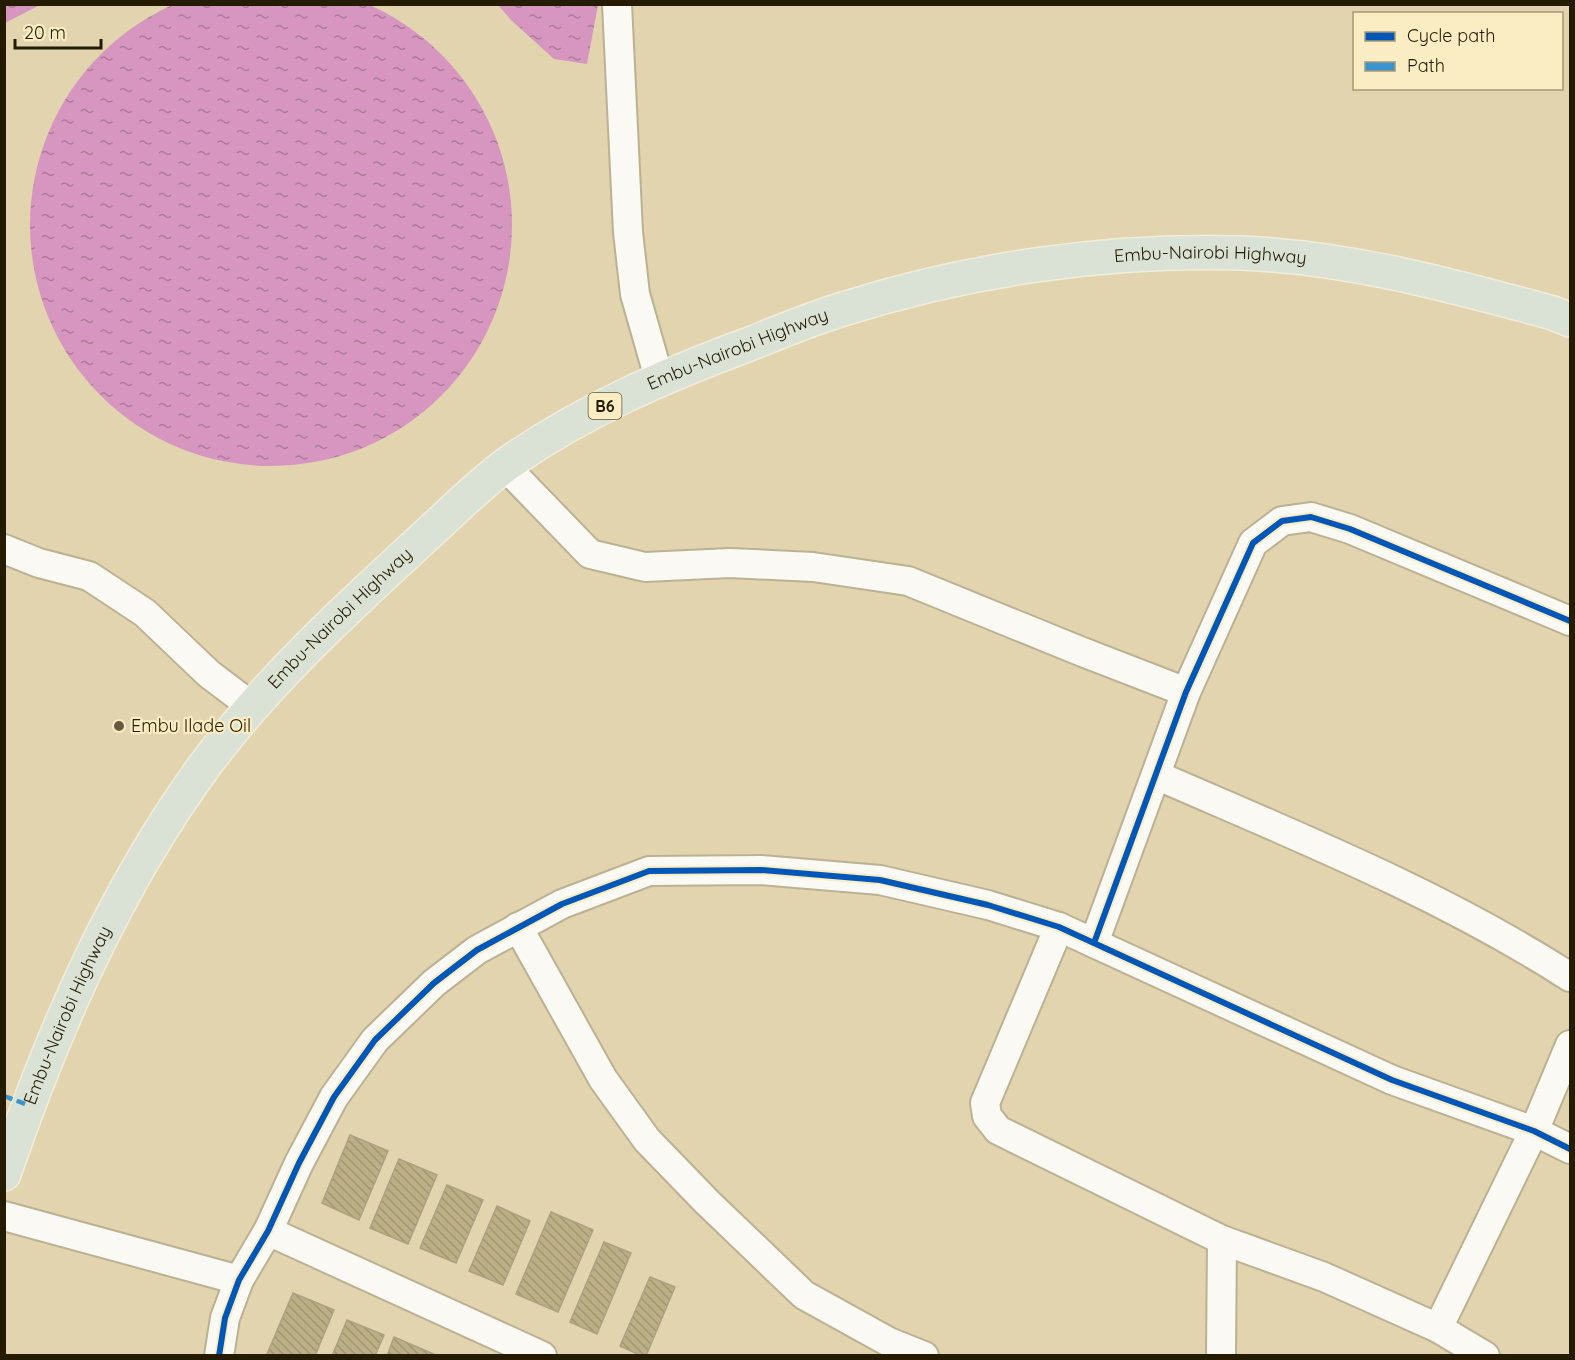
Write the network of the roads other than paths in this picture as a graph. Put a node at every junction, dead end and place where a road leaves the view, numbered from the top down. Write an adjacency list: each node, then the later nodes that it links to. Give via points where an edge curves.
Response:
1 (617, 4): 3 (street, via 630,253 635,294)
2 (1570, 320): 3 (main road, Embu-Nairobi Highway / B6, via 1431,280 1336,261 1243,253 1143,253 1083,257 891,295 837,311)
3 (658, 378): 4 (main road, Embu-Nairobi Highway / B6, via 572,423)
4 (505, 466): 7 (street, via 590,554 645,567 730,563 813,567 908,581); 8 (main road, Embu-Nairobi Highway / B6, via 322,632)
5 (4, 549): 8 (street, via 89,576 145,613 209,674)
6 (1570, 621): 7 (street, via 1350,529 1311,517 1282,521 1252,543)
7 (1186, 692): 9 (street)
8 (254, 708): 17 (main road, Embu-Nairobi Highway / B6, via 207,763 132,882 65,1013)
9 (1156, 775): 12 (street); 13 (street, via 1343,856 1521,946)
10 (519, 927): 11 (street, via 562,904 649,871 713,868 880,880 938,892); 19 (street, via 477,950 434,983 375,1040 334,1097); 23 (street, via 603,1079 647,1140 804,1295)
11 (1059, 927): 12 (street); 20 (street, via 985,1103 987,1116 998,1130)
12 (1094, 943): 15 (street, via 1392,1080)
13 (1570, 977)
14 (1570, 1045): 15 (street)
15 (1534, 1131): 16 (street); 22 (street)
16 (1570, 1149)
17 (4, 1174)
18 (4, 1216): 21 (street)
19 (268, 1231): 21 (street); 25 (street)
20 (1222, 1240): 22 (street, via 1324,1277); 27 (street)
21 (239, 1280): 24 (street, via 225,1318)
22 (1437, 1328): 28 (street)
23 (886, 1349): 26 (street)
24 (219, 1356)
25 (542, 1356)
26 (924, 1356)
27 (1221, 1356)
28 (1485, 1356)

